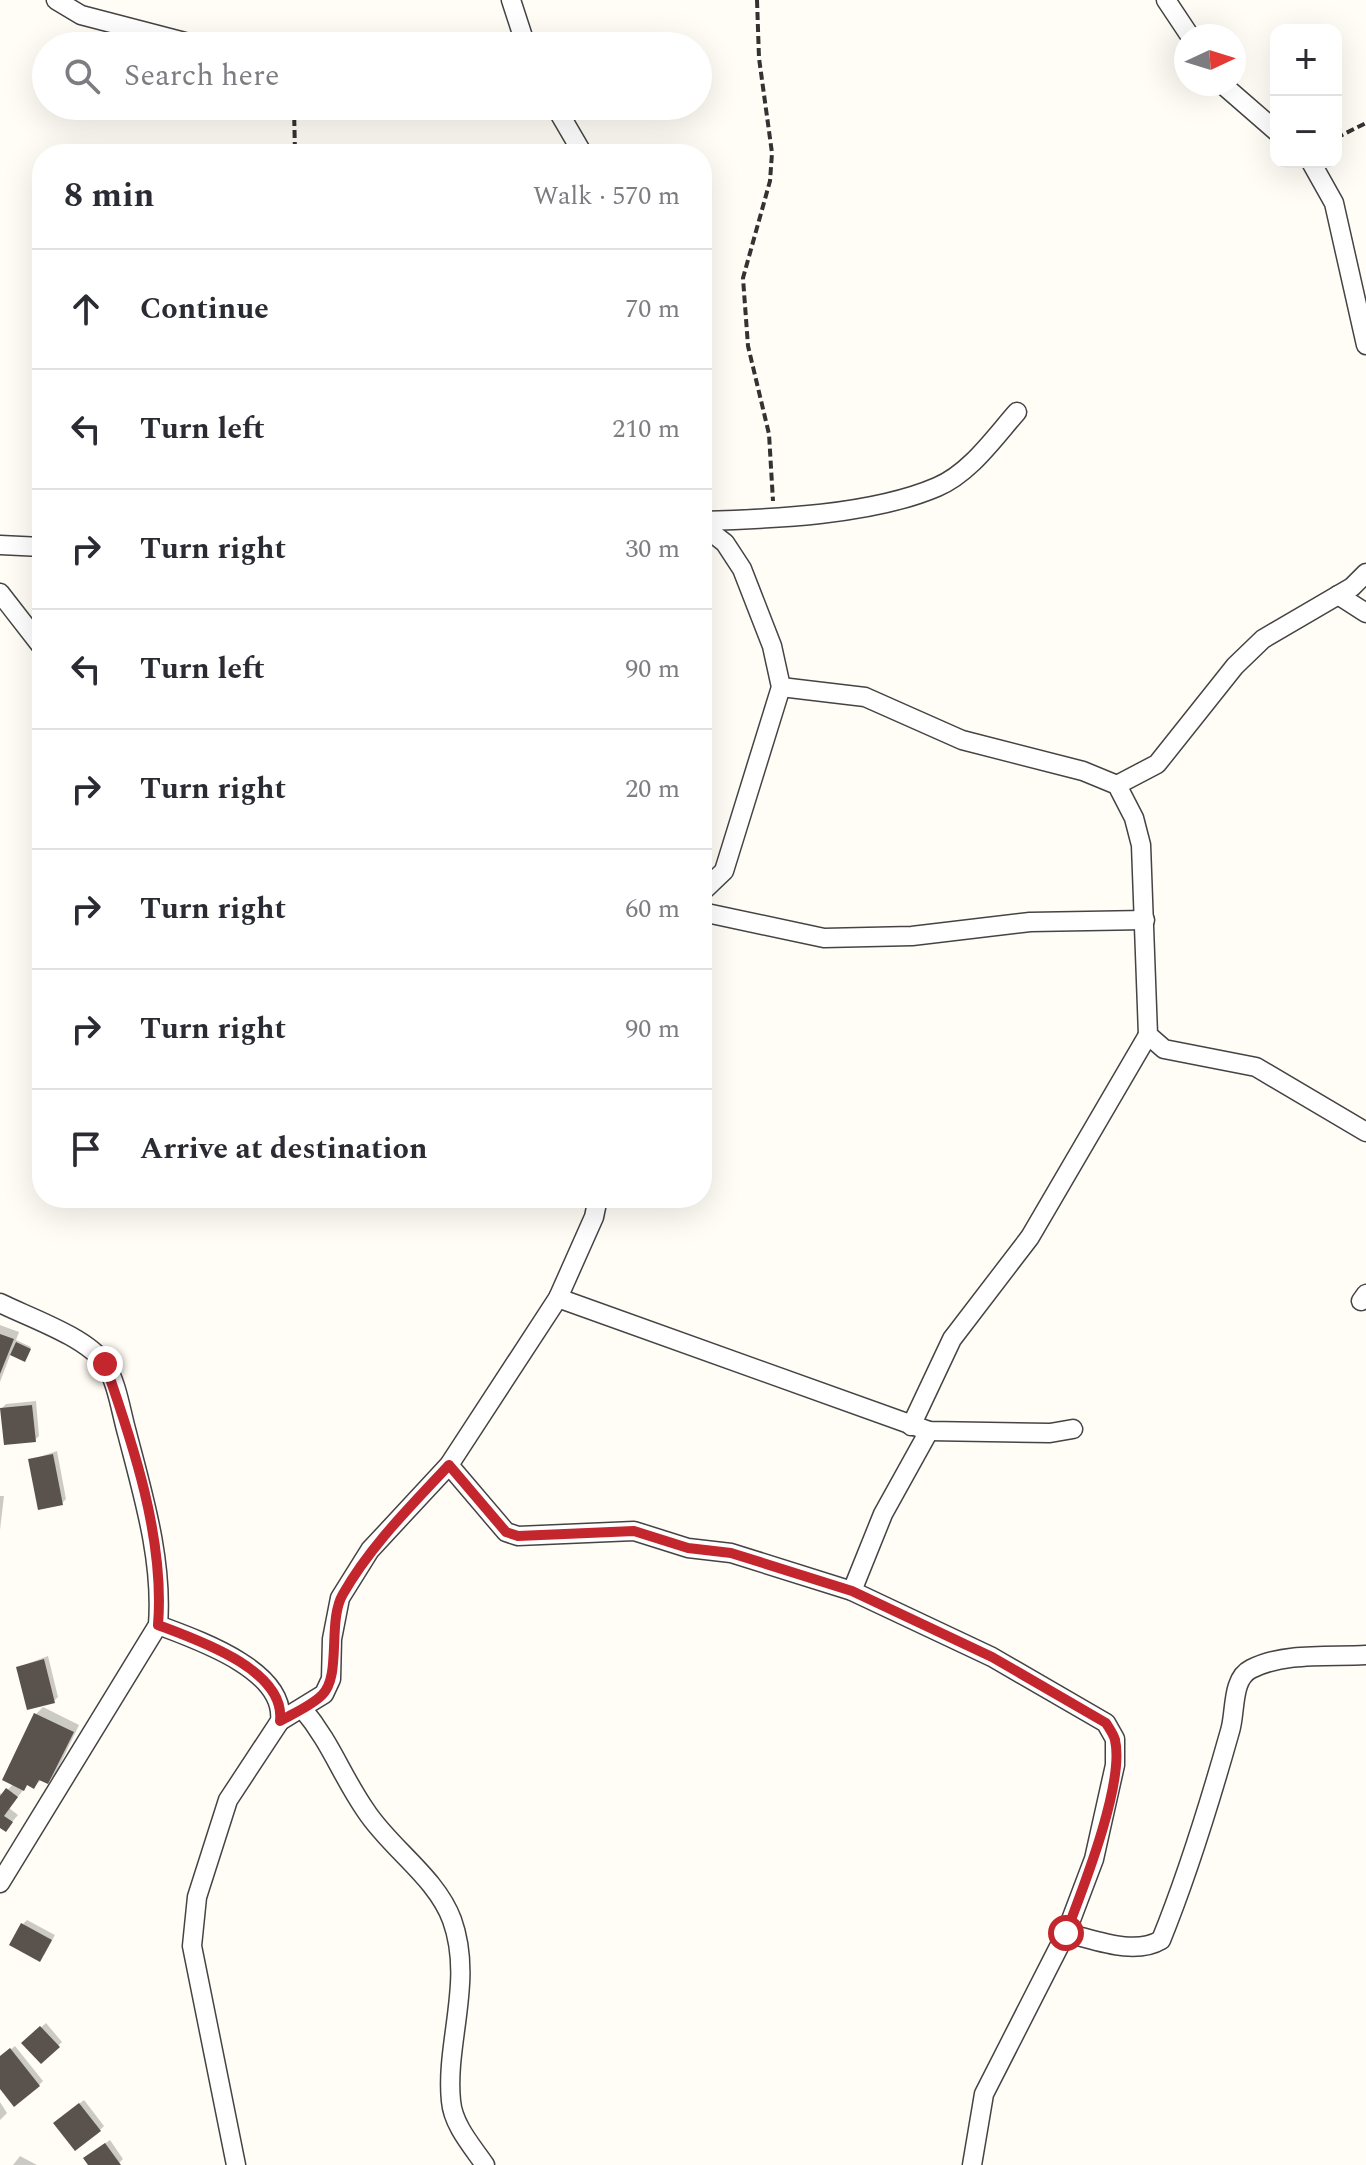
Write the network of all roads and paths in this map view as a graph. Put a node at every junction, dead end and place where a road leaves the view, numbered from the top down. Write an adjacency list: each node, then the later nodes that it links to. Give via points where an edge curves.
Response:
1 (56, 0): 6 (street, via 81,15)
2 (511, 0): 7 (street)
3 (757, 0): 19 (path, via 772,153 770,181 743,278 748,346 769,434)
4 (1166, 0): 5 (street)
5 (1182, 24)
6 (146, 32)
7 (521, 32)
8 (1236, 96): 12 (street)
9 (294, 120): 14 (path)
10 (563, 120): 15 (street)
11 (1366, 123): 13 (path)
12 (1270, 126)
13 (1342, 135)
14 (295, 144)
15 (577, 144)
16 (1314, 168): 17 (street, via 1334,203)
17 (1366, 345)
18 (1017, 412): 19 (street, via 979,456 938,486 870,505)
19 (772, 519): 20 (street)
20 (712, 522)
21 (712, 532): 29 (street, via 742,569 772,646)
22 (0, 545): 23 (street)
23 (32, 547)
24 (1366, 573): 26 (street)
25 (0, 593): 28 (street)
26 (1338, 595): 27 (street); 30 (street, via 1263,639 1157,764)
27 (1366, 613)
28 (32, 634)
29 (781, 687): 30 (street, via 865,697 962,740); 31 (street, via 724,871)
30 (1117, 785): 33 (street, via 1141,845)
31 (712, 882)
32 (712, 914): 33 (street, via 824,938 912,936 1030,922)
33 (1145, 920): 34 (street)
34 (1148, 1035): 35 (street, via 1164,1049 1256,1067); 39 (street, via 1030,1237 952,1339)
35 (1366, 1132)
36 (596, 1208): 37 (street)
37 (558, 1298): 39 (street); 41 (street)
38 (0, 1303): 43 (street, via 85,1345 105,1364 148,1516 160,1595)
39 (920, 1428): 40 (street, via 1050,1433); 42 (street)
40 (1073, 1429)
41 (449, 1465): 42 (street, via 506,1532 518,1536 634,1531 688,1548 731,1553); 45 (street, via 370,1550 340,1598 331,1679)
42 (852, 1591): 50 (street, via 992,1657 1106,1723 1115,1739 1115,1765 1094,1859)
43 (158, 1625): 47 (street, via 206,1643 262,1677 282,1706); 49 (street)
44 (1366, 1655): 50 (street, via 1284,1659 1249,1670 1238,1684 1196,1852 1161,1940 1149,1947 1129,1947)
45 (324, 1694): 46 (street); 48 (street)
46 (302, 1708): 47 (street); 48 (street)
47 (280, 1721): 52 (street, via 228,1800 197,1897 192,1946)
48 (327, 1737): 51 (street, via 366,1811 436,1893 451,1920 461,1965 451,2102)
49 (0, 1883)
50 (1066, 1933): 53 (street, via 984,2094)
51 (481, 2164)
52 (236, 2165)
53 (972, 2165)

